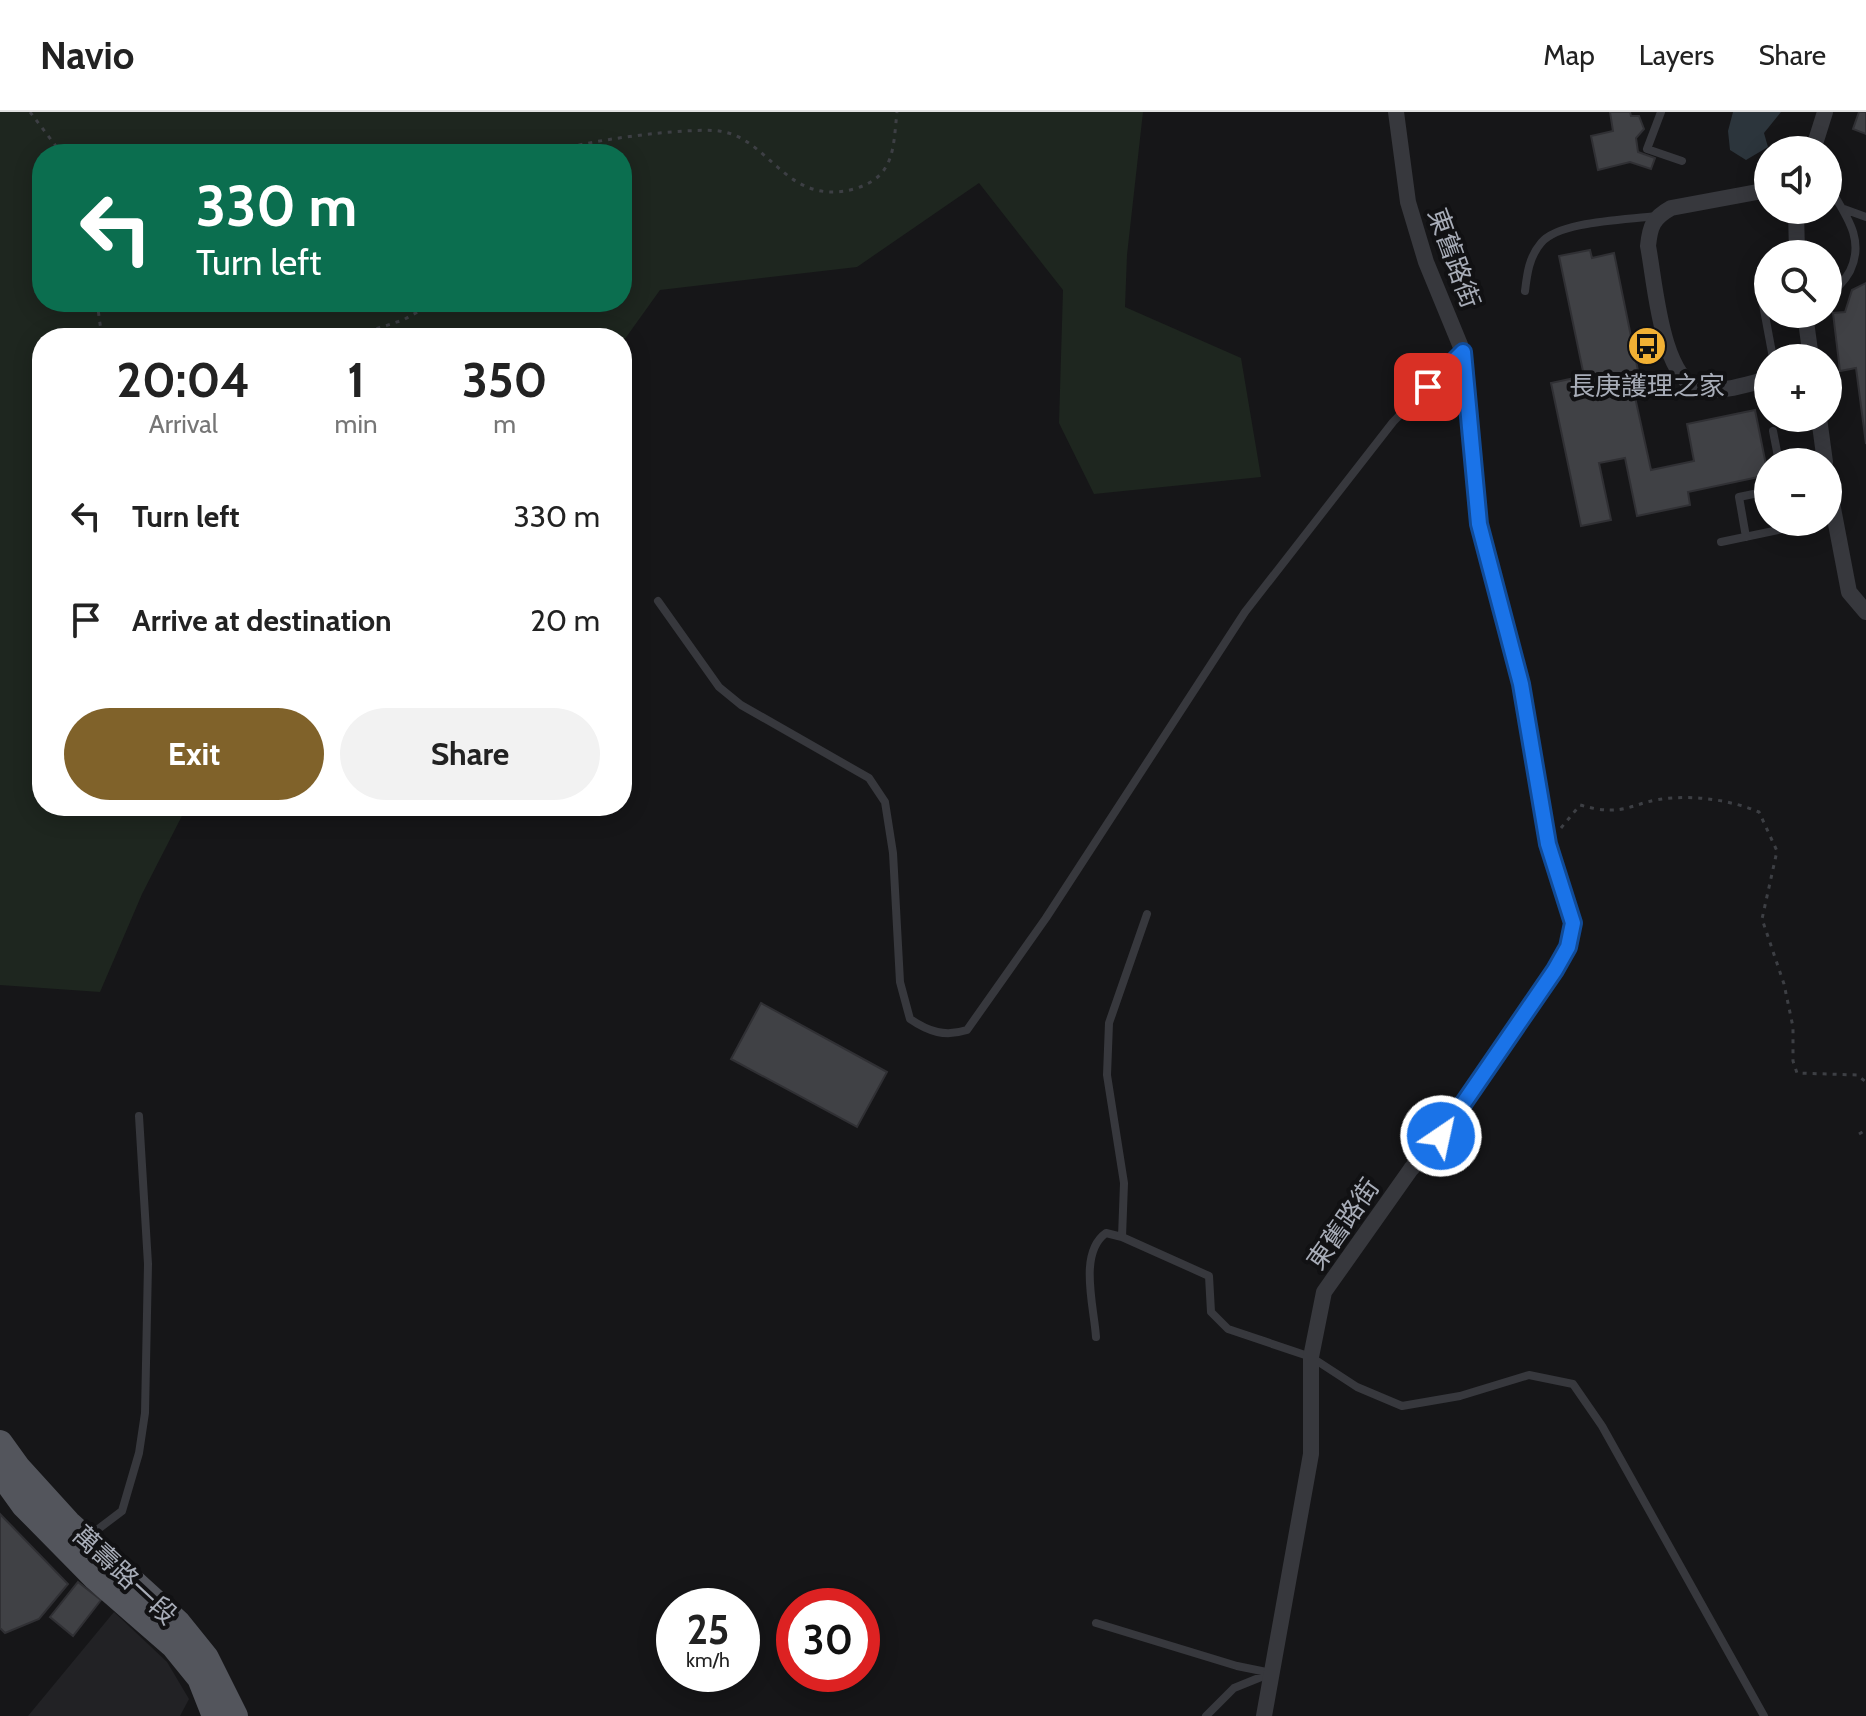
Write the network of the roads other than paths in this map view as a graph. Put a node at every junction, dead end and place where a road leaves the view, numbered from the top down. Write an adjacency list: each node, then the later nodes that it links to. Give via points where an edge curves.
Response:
1 (1396, 112): 13 (street, 東舊路街, via 1408,202)
2 (1661, 112): 5 (lane, via 1647,149)
3 (1825, 112): 4 (street)
4 (1818, 136)
5 (1682, 161)
6 (1754, 193): 8 (street, via 1671,208)
7 (1842, 208): 9 (lane); 10 (lane)
8 (1657, 216): 12 (lane, via 1559,230 1541,242 1529,264); 14 (street, via 1648,246 1670,362 1682,380 1699,389)
9 (1866, 217)
10 (1862, 245): 11 (lane)
11 (1842, 281)
12 (1525, 291)
13 (1463, 352): 20 (lane, via 1393,422 1245,612 1046,918 967,1030 951,1035 927,1030 910,1019 900,982 885,802 869,778 719,687); 26 (street, 東舊路街, via 1479,524 1521,684 1548,844 1573,923 1568,947 1441,1136 1411,1169 1324,1292)
14 (1754, 382)
15 (1754, 494): 18 (lane, via 1739,497)
16 (1754, 535): 18 (lane)
17 (1835, 536): 21 (street, via 1849,592)
18 (1746, 537): 19 (lane)
19 (1721, 542)
20 (658, 601)
21 (1866, 612)
22 (1147, 914): 24 (lane, via 1109,1023 1107,1075 1124,1183)
23 (139, 1116): 29 (lane, via 148,1264 145,1413 122,1511)
24 (1122, 1237): 25 (lane, via 1106,1233 1090,1254); 26 (lane, via 1209,1276 1211,1312 1228,1329)
25 (1096, 1337)
26 (1311, 1357): 31 (street, 東舊路街, via 1311,1454); 36 (lane, via 1357,1387 1402,1406 1460,1396 1529,1375 1573,1384 1602,1426)
27 (0, 1443): 29 (main road, 萬壽路一段)
28 (0, 1472): 32 (main road, 萬壽路一段, via 24,1505 96,1578 174,1646 200,1678)
29 (85, 1538): 33 (main road, 萬壽路一段, via 177,1622 206,1658)
30 (1096, 1623): 31 (lane)
31 (1272, 1673): 34 (lane, via 1234,1688); 35 (street, 東舊路街)
32 (215, 1716)
33 (235, 1716)
34 (1206, 1716)
35 (1264, 1716)
36 (1764, 1716)

